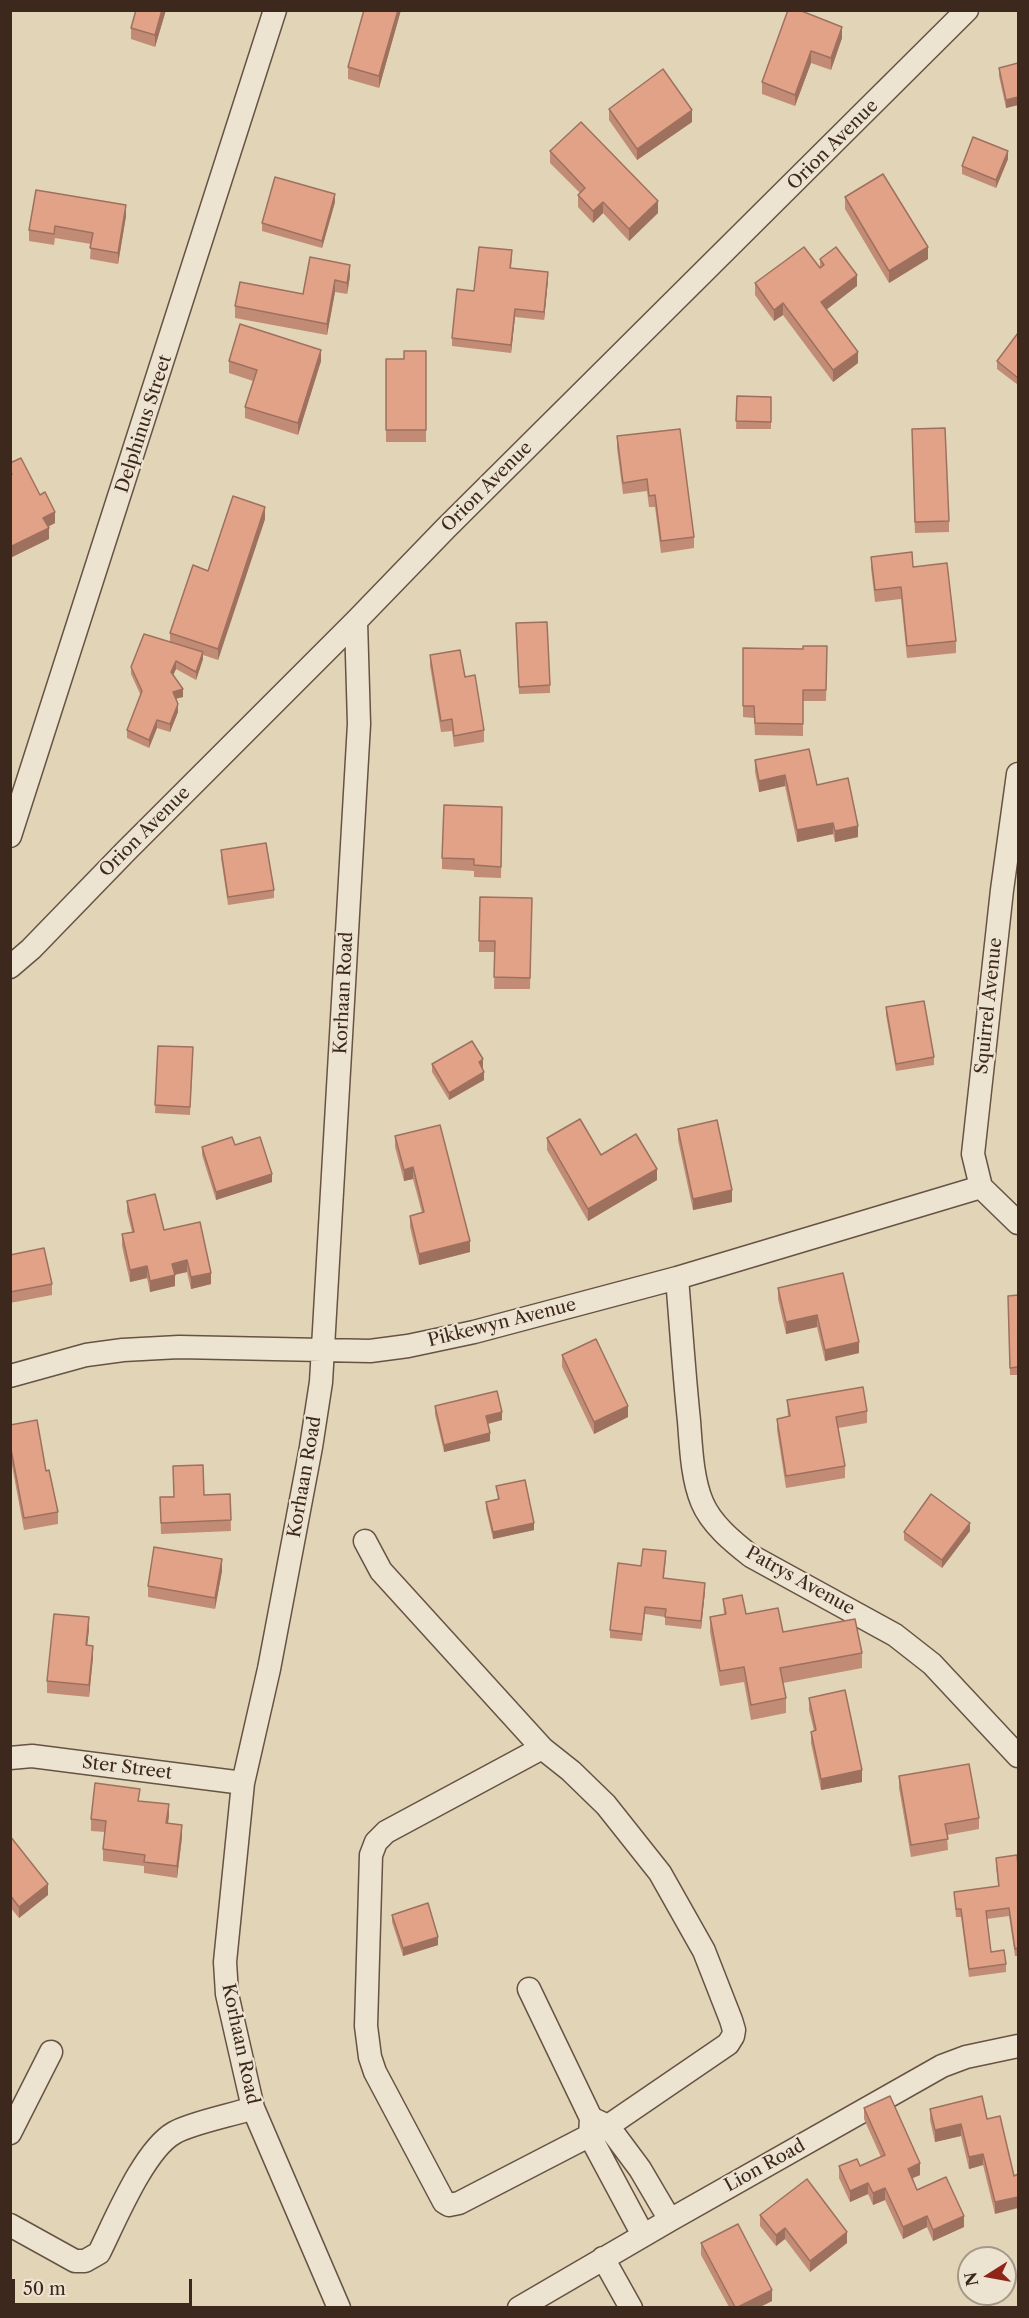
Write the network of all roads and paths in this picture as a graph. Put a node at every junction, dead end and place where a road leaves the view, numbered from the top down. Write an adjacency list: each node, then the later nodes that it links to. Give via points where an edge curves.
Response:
1 (275, 10): 5 (street, Delphinus Street)
2 (967, 10): 3 (street, Orion Avenue)
3 (356, 621): 6 (street, Orion Avenue); 10 (street, Korhaan Road, via 359,724)
4 (1018, 774): 7 (street, Squirrel Avenue, via 973,1140 974,1167)
5 (10, 836)
6 (10, 967)
7 (981, 1187): 8 (street); 9 (street, Pikkewyn Avenue)
8 (1018, 1223)
9 (677, 1278): 10 (street, Pikkewyn Avenue, via 463,1335 388,1349); 14 (street, Patrys Avenue, via 691,1448 697,1486 709,1514 733,1543 751,1556 895,1635 932,1664)
10 (324, 1350): 11 (street, Pikkewyn Avenue, via 123,1350 86,1354); 16 (street, Korhaan Road, via 311,1447)
11 (10, 1376)
12 (365, 1541): 13 (street, via 381,1571)
13 (542, 1748): 21 (street, via 606,1805 660,1873 704,1951 734,2030 728,2044); 21 (street, via 386,1832 376,1842 371,1855 367,2044 375,2072 449,2205)
14 (1018, 1755)
15 (10, 1758): 16 (street, Ster Street, via 32,1756)
16 (243, 1783): 20 (street, Korhaan Road, via 225,1962 227,1994)
17 (529, 1989): 21 (street)
18 (1018, 2046): 23 (street, Lion Road, via 966,2056 942,2066)
19 (51, 2052): 22 (street)
20 (254, 2108): 24 (street, via 175,2132 163,2142 140,2173 99,2253 92,2258 75,2261); 27 (street, Korhaan Road)
21 (596, 2127): 23 (street, via 640,2169); 25 (street)
22 (10, 2133)
23 (670, 2220): 25 (street, Lion Road)
24 (12, 2228)
25 (643, 2235): 26 (street, Lion Road)
26 (603, 2258): 28 (street, Lion Road); 29 (street)
27 (339, 2307)
28 (519, 2307)
29 (631, 2307)

